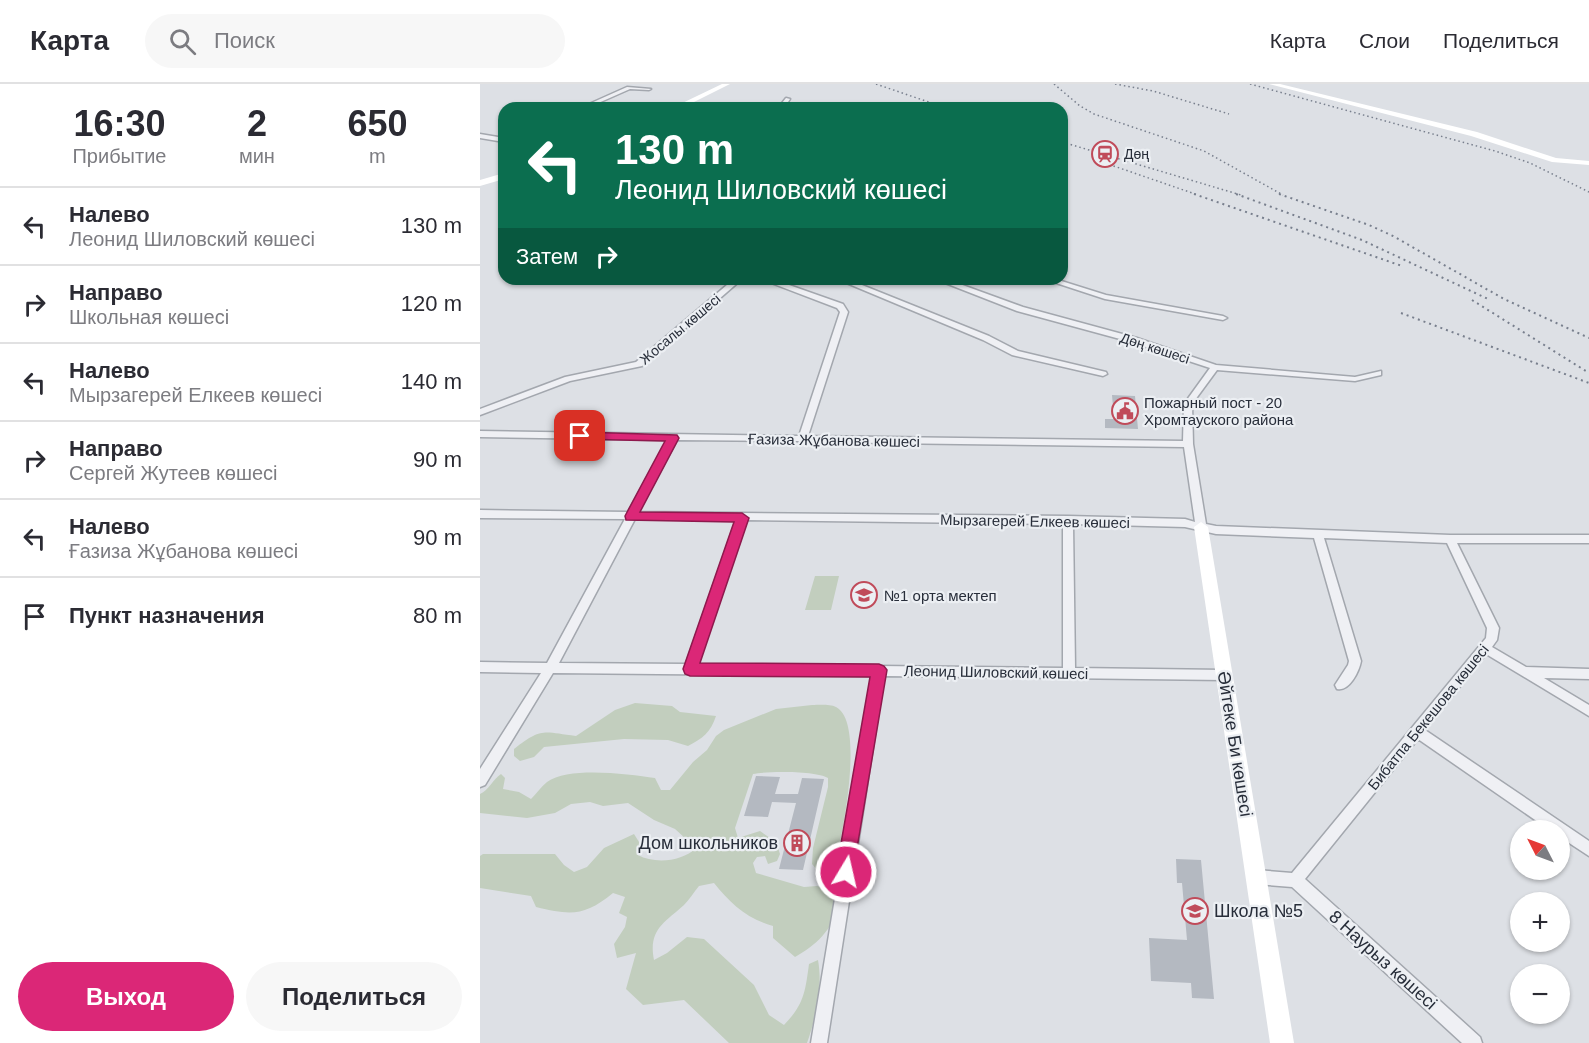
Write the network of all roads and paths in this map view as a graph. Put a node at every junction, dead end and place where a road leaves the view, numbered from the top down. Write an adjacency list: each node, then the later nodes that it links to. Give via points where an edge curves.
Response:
1 (727, 84): 6 (street)
2 (1272, 84): 10 (street, via 1474,134 1555,160)
3 (649, 89): 5 (street, via 629,88)
4 (788, 99): 7 (street)
5 (597, 102)
6 (689, 102)
7 (786, 102)
8 (480, 136): 9 (street)
9 (498, 139)
10 (1589, 163)
11 (498, 178): 12 (street)
12 (480, 183)
13 (731, 285): 22 (street, Жосалы көшесі, via 639,364 568,379)
14 (782, 285): 25 (street, via 840,306 844,312)
15 (856, 285): 21 (street, via 1016,353)
16 (955, 285): 19 (street, Дөң көшесі, via 1020,309)
17 (1067, 285): 18 (street, via 1105,297)
18 (1223, 318)
19 (1215, 367): 20 (street, Дөң көшесі, via 1355,379); 26 (street, Әйтеке Би көшесі, via 1188,404)
20 (1378, 373)
21 (1103, 374)
22 (480, 412)
23 (480, 434): 24 (street, Ғазиза Жұбанова көшесі)
24 (673, 438): 25 (street, Ғазиза Жұбанова көшесі); 28 (street)
25 (802, 440): 26 (street, Ғазиза Жұбанова көшесі)
26 (1188, 444): 31 (street, Әйтеке Би көшесі)
27 (480, 514): 28 (street, Мырзагерей Елкеев көшесі)
28 (631, 516): 29 (street, Мырзагерей Елкеев көшесі); 37 (street)
29 (742, 518): 30 (street, Мырзагерей Елкеев көшесі); 38 (street)
30 (1068, 520): 31 (street, Мырзагерей Елкеев көшесі); 41 (street)
31 (1201, 526): 32 (street, Мырзагерей Елкеев көшесі); 43 (street, Әйтеке Би көшесі)
32 (1318, 534): 33 (street, Мырзагерей Елкеев көшесі); 44 (street, via 1355,661)
33 (1450, 539): 34 (street, Мырзагерей Елкеев көшесі); 35 (street, Бибатпа Бекешова көшесі, via 1493,627)
34 (1589, 539)
35 (1485, 648): 40 (street); 46 (street, Бибатпа Бекешова көшесі)
36 (480, 668): 37 (street, Леонид Шиловский көшесі)
37 (550, 668): 38 (street, Леонид Шиловский көшесі); 47 (street)
38 (690, 669): 39 (street, Леонид Шиловский көшесі)
39 (879, 670): 41 (street, Леонид Шиловский көшесі); 51 (street)
40 (1525, 672): 42 (street); 45 (street)
41 (1069, 673): 43 (street, Леонид Шиловский көшесі)
42 (1589, 674)
43 (1224, 675): 49 (street, Әйтеке Би көшесі)
44 (1341, 685)
45 (1589, 711)
46 (1416, 730): 48 (street); 50 (street, Бибатпа Бекешова көшесі)
47 (480, 781)
48 (1589, 849)
49 (1256, 877): 50 (street); 52 (street, Әйтеке Би көшесі)
50 (1295, 880): 53 (street, 8 Наурыз көшесі)
51 (819, 1043)
52 (1282, 1043)
53 (1474, 1043)

